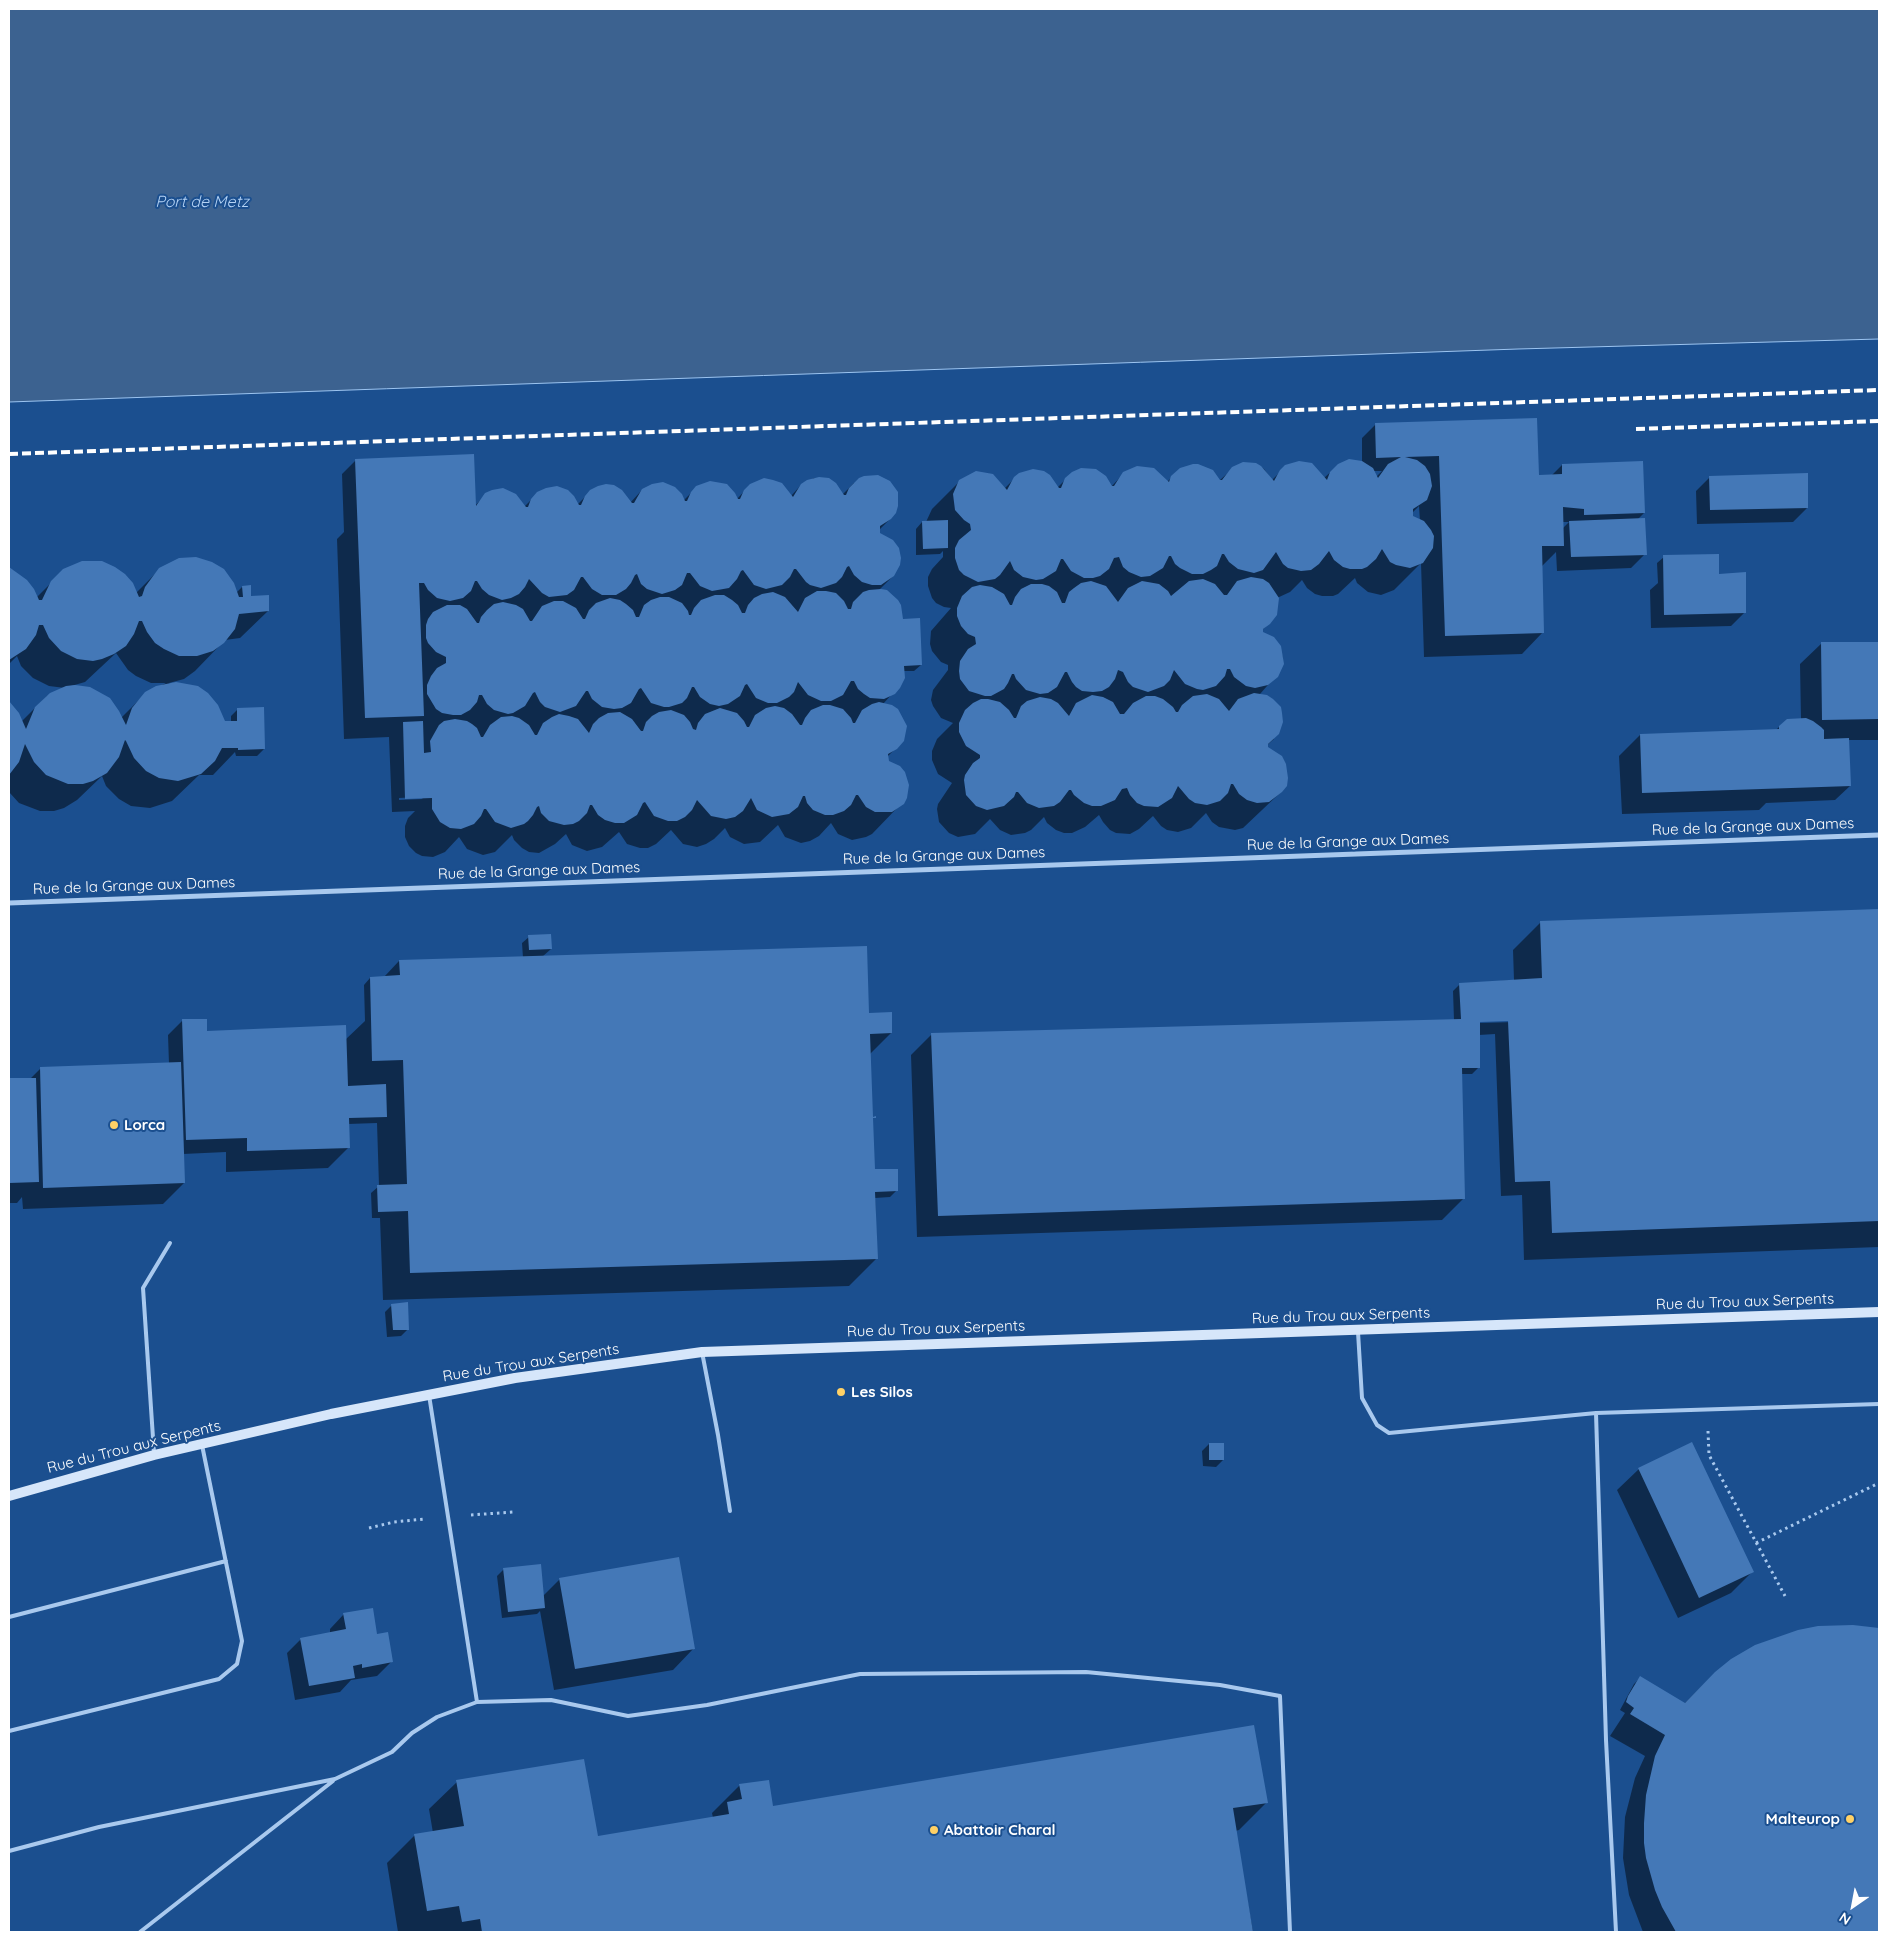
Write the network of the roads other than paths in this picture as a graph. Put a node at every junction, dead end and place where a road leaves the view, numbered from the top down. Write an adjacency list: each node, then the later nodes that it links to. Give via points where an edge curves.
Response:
1 (1879, 835): 2 (street, Rue de la Grange aux Dames)
2 (9, 903)
3 (170, 1243): 11 (lane, via 143,1288)
4 (1879, 1312): 5 (street, Rue du Trou aux Serpents)
5 (1358, 1330): 6 (street, Rue du Trou aux Serpents); 9 (lane, via 1362,1398 1377,1425 1389,1433)
6 (702, 1352): 7 (street, Rue du Trou aux Serpents, via 515,1378); 13 (lane)
7 (429, 1395): 10 (street, Rue du Trou aux Serpents); 16 (lane)
8 (1879, 1404): 9 (lane)
9 (1596, 1413): 22 (lane, via 1606,1740)
10 (202, 1444): 11 (street, Rue du Trou aux Serpents); 14 (lane)
11 (154, 1455): 12 (street, Rue du Trou aux Serpents)
12 (9, 1496)
13 (730, 1511)
14 (226, 1560): 15 (lane); 17 (lane, via 242,1642 237,1664 219,1679)
15 (9, 1617)
16 (477, 1702): 18 (lane, via 437,1717 412,1733 392,1752); 21 (lane, via 551,1700 628,1716 707,1705 860,1674 1067,1672 1220,1685 1280,1696)
17 (9, 1731)
18 (335, 1779): 19 (lane, via 99,1827); 20 (lane)
19 (9, 1851)
20 (140, 1932)
21 (1290, 1932)
22 (1616, 1932)

